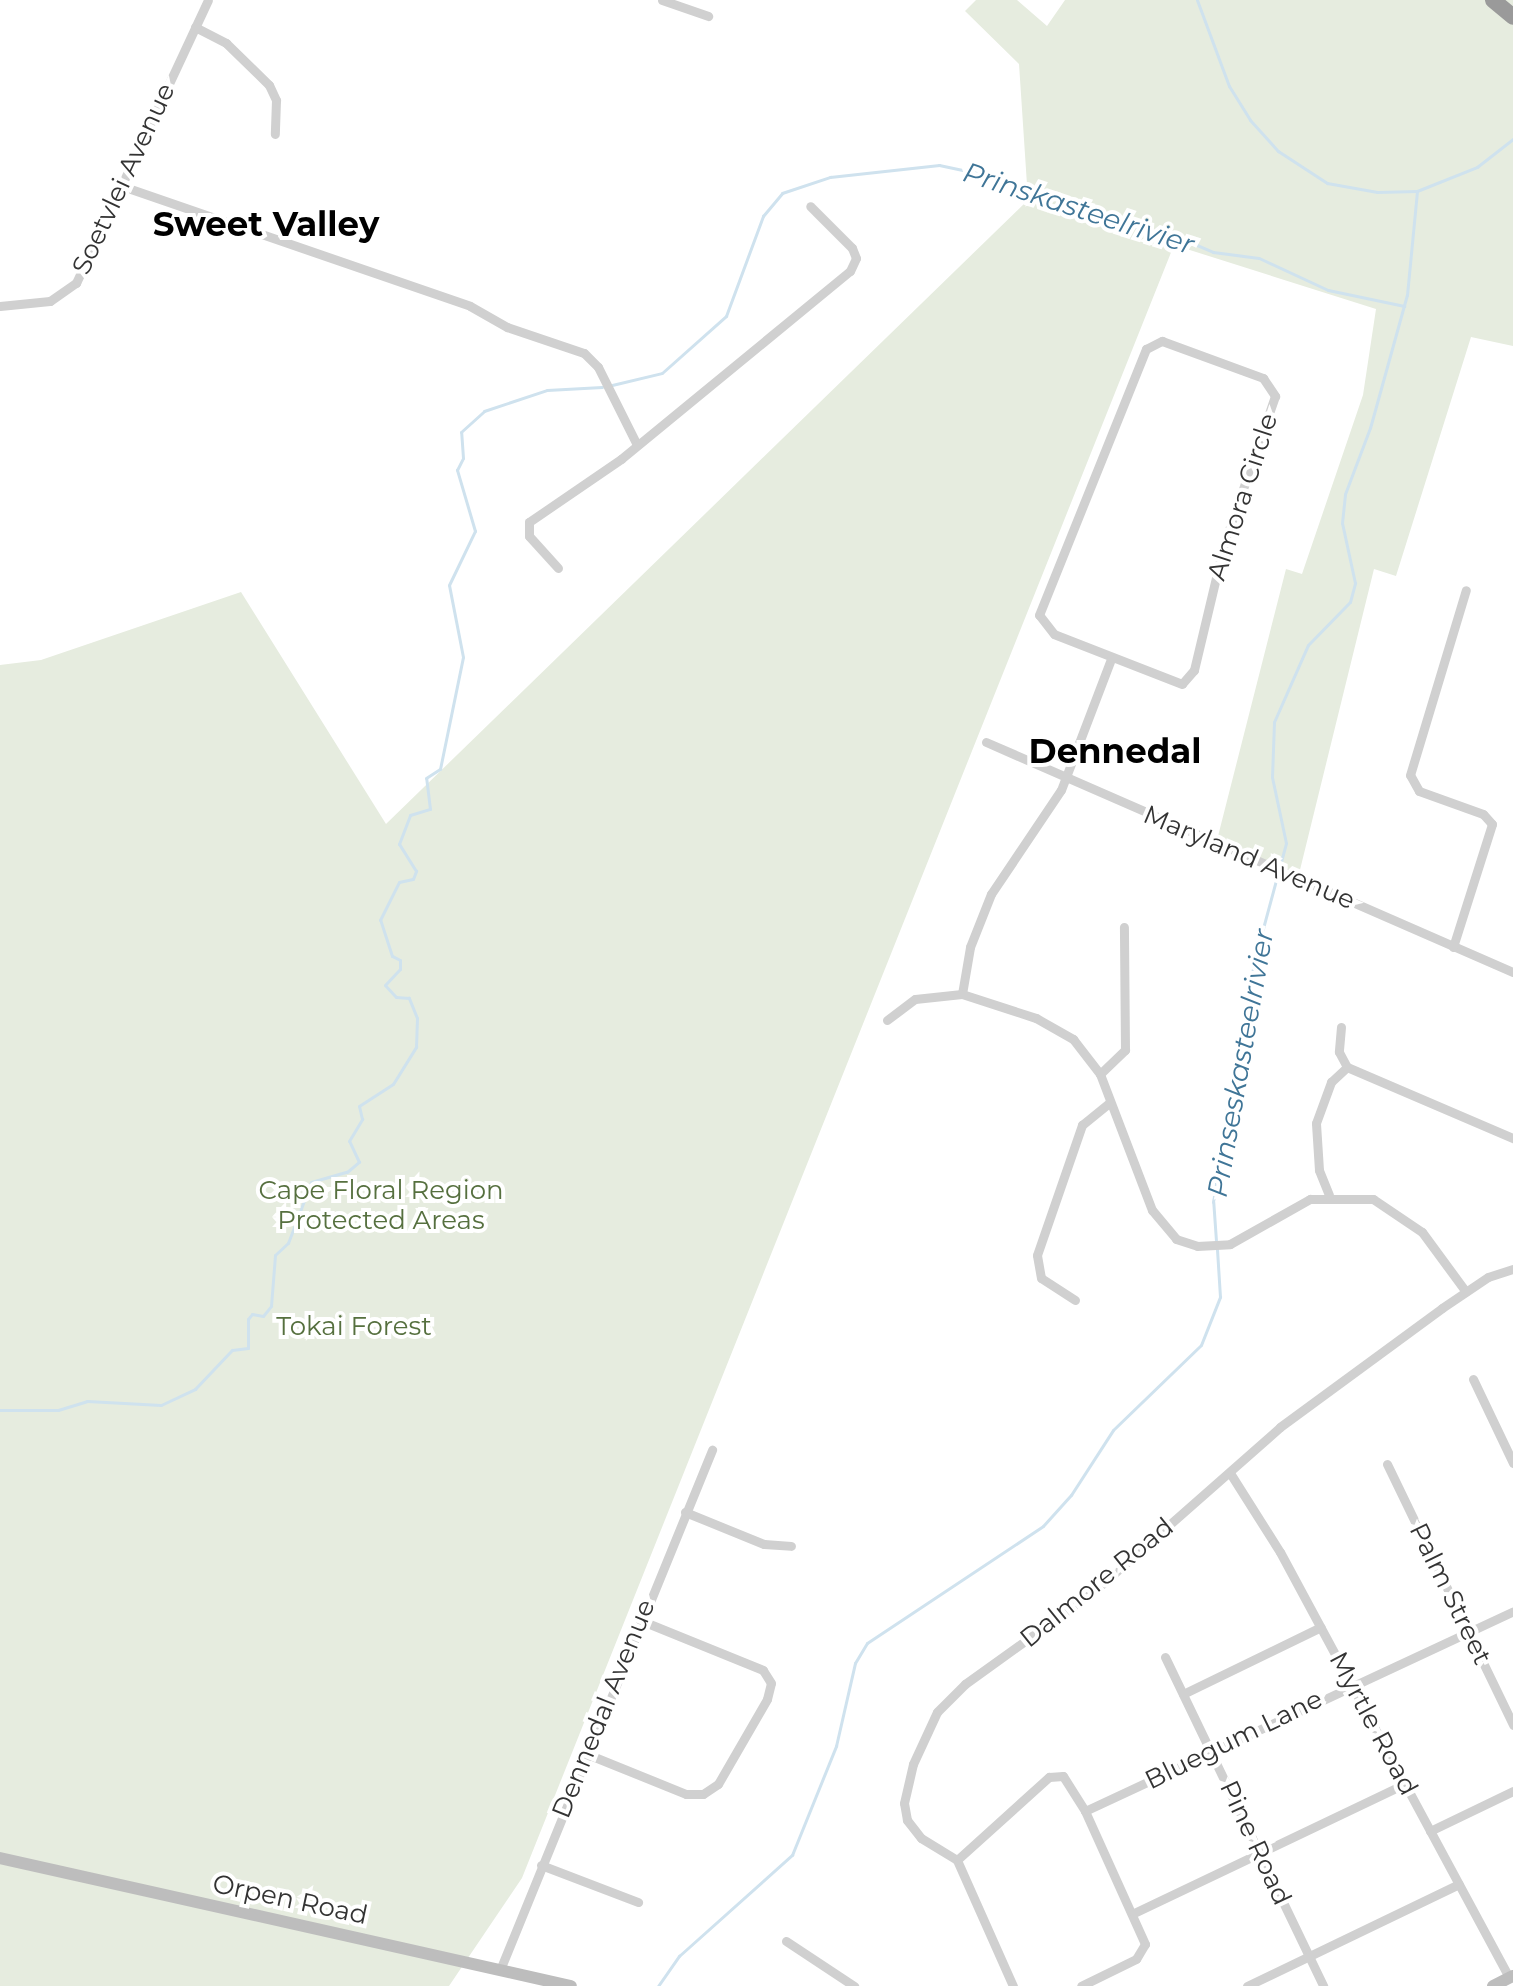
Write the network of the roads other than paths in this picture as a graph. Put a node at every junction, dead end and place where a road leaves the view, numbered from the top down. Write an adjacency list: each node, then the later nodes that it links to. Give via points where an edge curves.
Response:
1 (208, 0): 6 (street, Soetvlei Avenue)
2 (662, 0): 4 (street)
3 (1493, 0): 5 (highway)
4 (708, 16)
5 (1513, 17)
6 (195, 27): 7 (street, via 226,43 269,85 276,100); 8 (street, Soetvlei Avenue)
7 (275, 134)
8 (122, 186): 10 (street, Soetvlei Avenue, via 69,291 50,301); 11 (street, via 470,306 507,327 584,353 598,367)
9 (810, 206): 11 (street, via 852,248 856,258 850,271)
10 (0, 306)
11 (636, 443): 12 (street, via 529,522 529,536)
12 (558, 568)
13 (1466, 590): 18 (street, via 1409,780 1419,791 1483,814 1492,824)
14 (1111, 659): 14 (street, Almora Circle, via 1047,631 1040,607 1146,349 1162,341 1263,378 1275,396 1224,544 1192,677 1176,684); 16 (street)
15 (986, 742): 16 (street, Maryland Avenue)
16 (1066, 778): 18 (street, Maryland Avenue); 20 (street, via 991,894 970,947)
17 (1124, 927): 24 (street, via 1125,1050)
18 (1453, 947): 19 (street, Maryland Avenue)
19 (1513, 972)
20 (962, 994): 21 (street, via 915,999); 24 (street, via 1056,1028 1083,1048)
21 (887, 1020)
22 (1341, 1027): 23 (street, via 1339,1052)
23 (1347, 1067): 26 (street); 27 (street, via 1331,1082 1316,1123 1319,1170)
24 (1100, 1074): 25 (street)
25 (1110, 1102): 27 (street, via 1134,1169 1166,1232 1186,1243 1230,1244 1290,1206); 30 (street, via 1082,1125 1037,1255 1041,1278)
26 (1513, 1138)
27 (1329, 1195): 29 (street, via 1373,1199 1404,1216)
28 (1513, 1269): 29 (street, Dalmore Road)
29 (1466, 1292): 35 (street, Dalmore Road, via 1280,1427)
30 (1075, 1300)
31 (1473, 1379): 33 (street)
32 (712, 1450): 36 (street, Dennedal Avenue)
33 (1513, 1463)
34 (1387, 1464): 41 (street, Palm Street)
35 (1230, 1473): 40 (street, Myrtle Road); 54 (street, Dalmore Road, via 1093,1592 965,1684 937,1712 913,1764 906,1813 921,1838)
36 (685, 1512): 37 (street, via 764,1544); 39 (street, Dennedal Avenue)
37 (791, 1546)
38 (1513, 1611): 41 (street, Bluegum Lane)
39 (640, 1620): 47 (street, Dennedal Avenue); 47 (street, via 763,1670 771,1683 767,1699 718,1784 703,1794 686,1794)
40 (1321, 1627): 43 (street, Myrtle Road); 44 (street)
41 (1468, 1632): 43 (street, Bluegum Lane); 45 (street, Palm Street)
42 (1165, 1657): 44 (street, Pine Road)
43 (1352, 1686): 46 (street, Bluegum Lane); 48 (street, Myrtle Road)
44 (1183, 1694): 46 (street, Pine Road)
45 (1513, 1725)
46 (1212, 1752): 50 (street, Bluegum Lane); 52 (street, Pine Road)
47 (587, 1754): 55 (street, Dennedal Avenue)
48 (1404, 1784): 51 (street, Myrtle Road); 52 (street)
49 (1513, 1791): 51 (street)
50 (1085, 1811): 54 (street, via 1063,1776 1053,1775); 58 (street)
51 (1430, 1831): 56 (street, Myrtle Road)
52 (1260, 1854): 58 (street); 60 (street, Pine Road)
53 (0, 1858): 61 (main road, Orpen Road)
54 (957, 1860): 65 (street)
55 (541, 1865): 57 (street); 61 (street, Dennedal Avenue)
56 (1459, 1884): 60 (street); 62 (street, Myrtle Road)
57 (638, 1902)
58 (1134, 1913): 66 (street, via 1143,1934 1141,1955)
59 (786, 1941): 64 (street)
60 (1309, 1956): 67 (street); 68 (street, Pine Road)
61 (500, 1970): 63 (main road, Orpen Road)
62 (1511, 1977): 69 (main road)
63 (571, 1986)
64 (854, 1986)
65 (1013, 1986)
66 (1081, 1986)
67 (1247, 1986)
68 (1323, 1986)
69 (1493, 1986)

